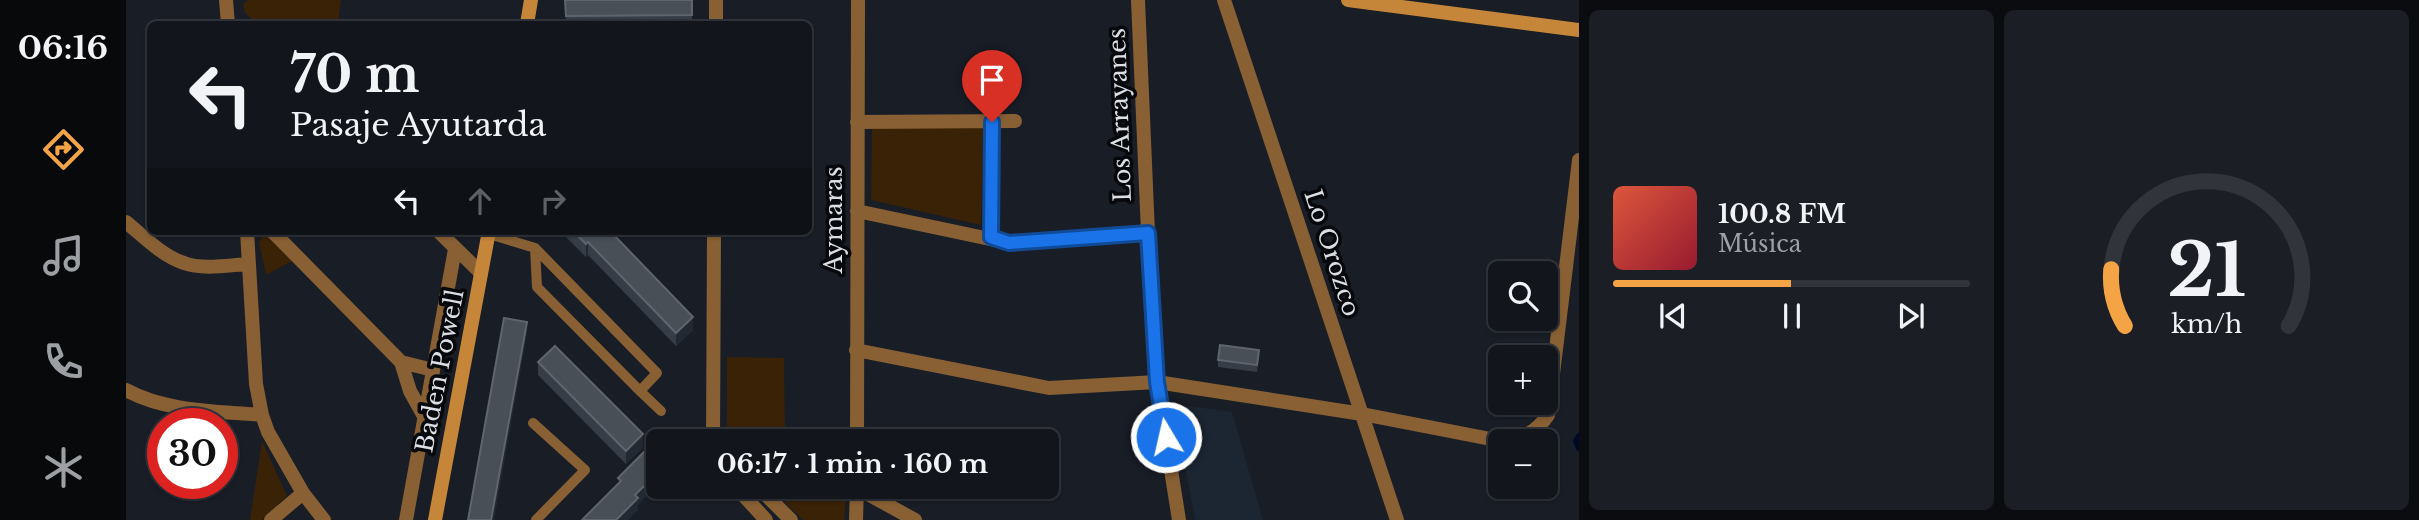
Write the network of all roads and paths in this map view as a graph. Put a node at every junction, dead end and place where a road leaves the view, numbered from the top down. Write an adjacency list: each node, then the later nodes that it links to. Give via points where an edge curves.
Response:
1 (226, 0): 8 (street)
2 (531, 0): 9 (street)
3 (716, 0): 10 (street)
4 (858, 0): 13 (street, Aymaras)
5 (1138, 0): 18 (street, Los Arrayanes)
6 (1224, 0): 37 (street, Lo Orozco)
7 (1348, 0): 11 (street)
8 (229, 21)
9 (528, 21)
10 (716, 21)
11 (1579, 30)
12 (1015, 121): 14 (street)
13 (857, 122): 14 (street); 16 (street, Aymaras)
14 (992, 122): 25 (street)
15 (1579, 160): 37 (street, via 1548,415 1541,426 1531,434 1501,441)
16 (857, 211): 25 (street); 30 (street, Aymaras)
17 (126, 222): 28 (street, via 185,264)
18 (1148, 233): 25 (street, via 1009,243); 33 (street, Los Arrayanes)
19 (247, 235): 28 (street)
20 (276, 235): 31 (street)
21 (442, 235): 27 (street)
22 (488, 235): 29 (street, Baden Powell)
23 (498, 235): 26 (lane)
24 (714, 235): 41 (street)
25 (991, 237)
26 (535, 248): 35 (lane, via 537,287); 35 (lane, via 657,373)
27 (454, 249): 29 (street); 32 (street)
28 (249, 264): 38 (street)
29 (481, 273): 51 (street, Baden Powell)
30 (856, 350): 33 (street, via 1049,388); 42 (street, Aymaras)
31 (401, 362): 32 (street); 39 (street)
32 (433, 370): 39 (street)
33 (1157, 382): 37 (street); 57 (street, Los Arrayanes)
34 (126, 390): 38 (street, via 166,405)
35 (640, 391): 36 (lane)
36 (661, 411)
37 (1362, 414): 58 (street, Lo Orozco)
38 (262, 415): 43 (street)
39 (425, 418): 50 (street)
40 (533, 423): 52 (lane, via 584,470)
41 (713, 429)
42 (857, 429)
43 (303, 493): 48 (street); 49 (street)
44 (747, 499): 53 (street)
45 (770, 499): 54 (street)
46 (857, 499): 55 (street)
47 (878, 499): 56 (street)
48 (318, 518)
49 (271, 520)
50 (407, 520)
51 (435, 520)
52 (536, 520)
53 (766, 520)
54 (791, 520)
55 (856, 520)
56 (915, 520)
57 (1179, 520)
58 (1396, 520)

